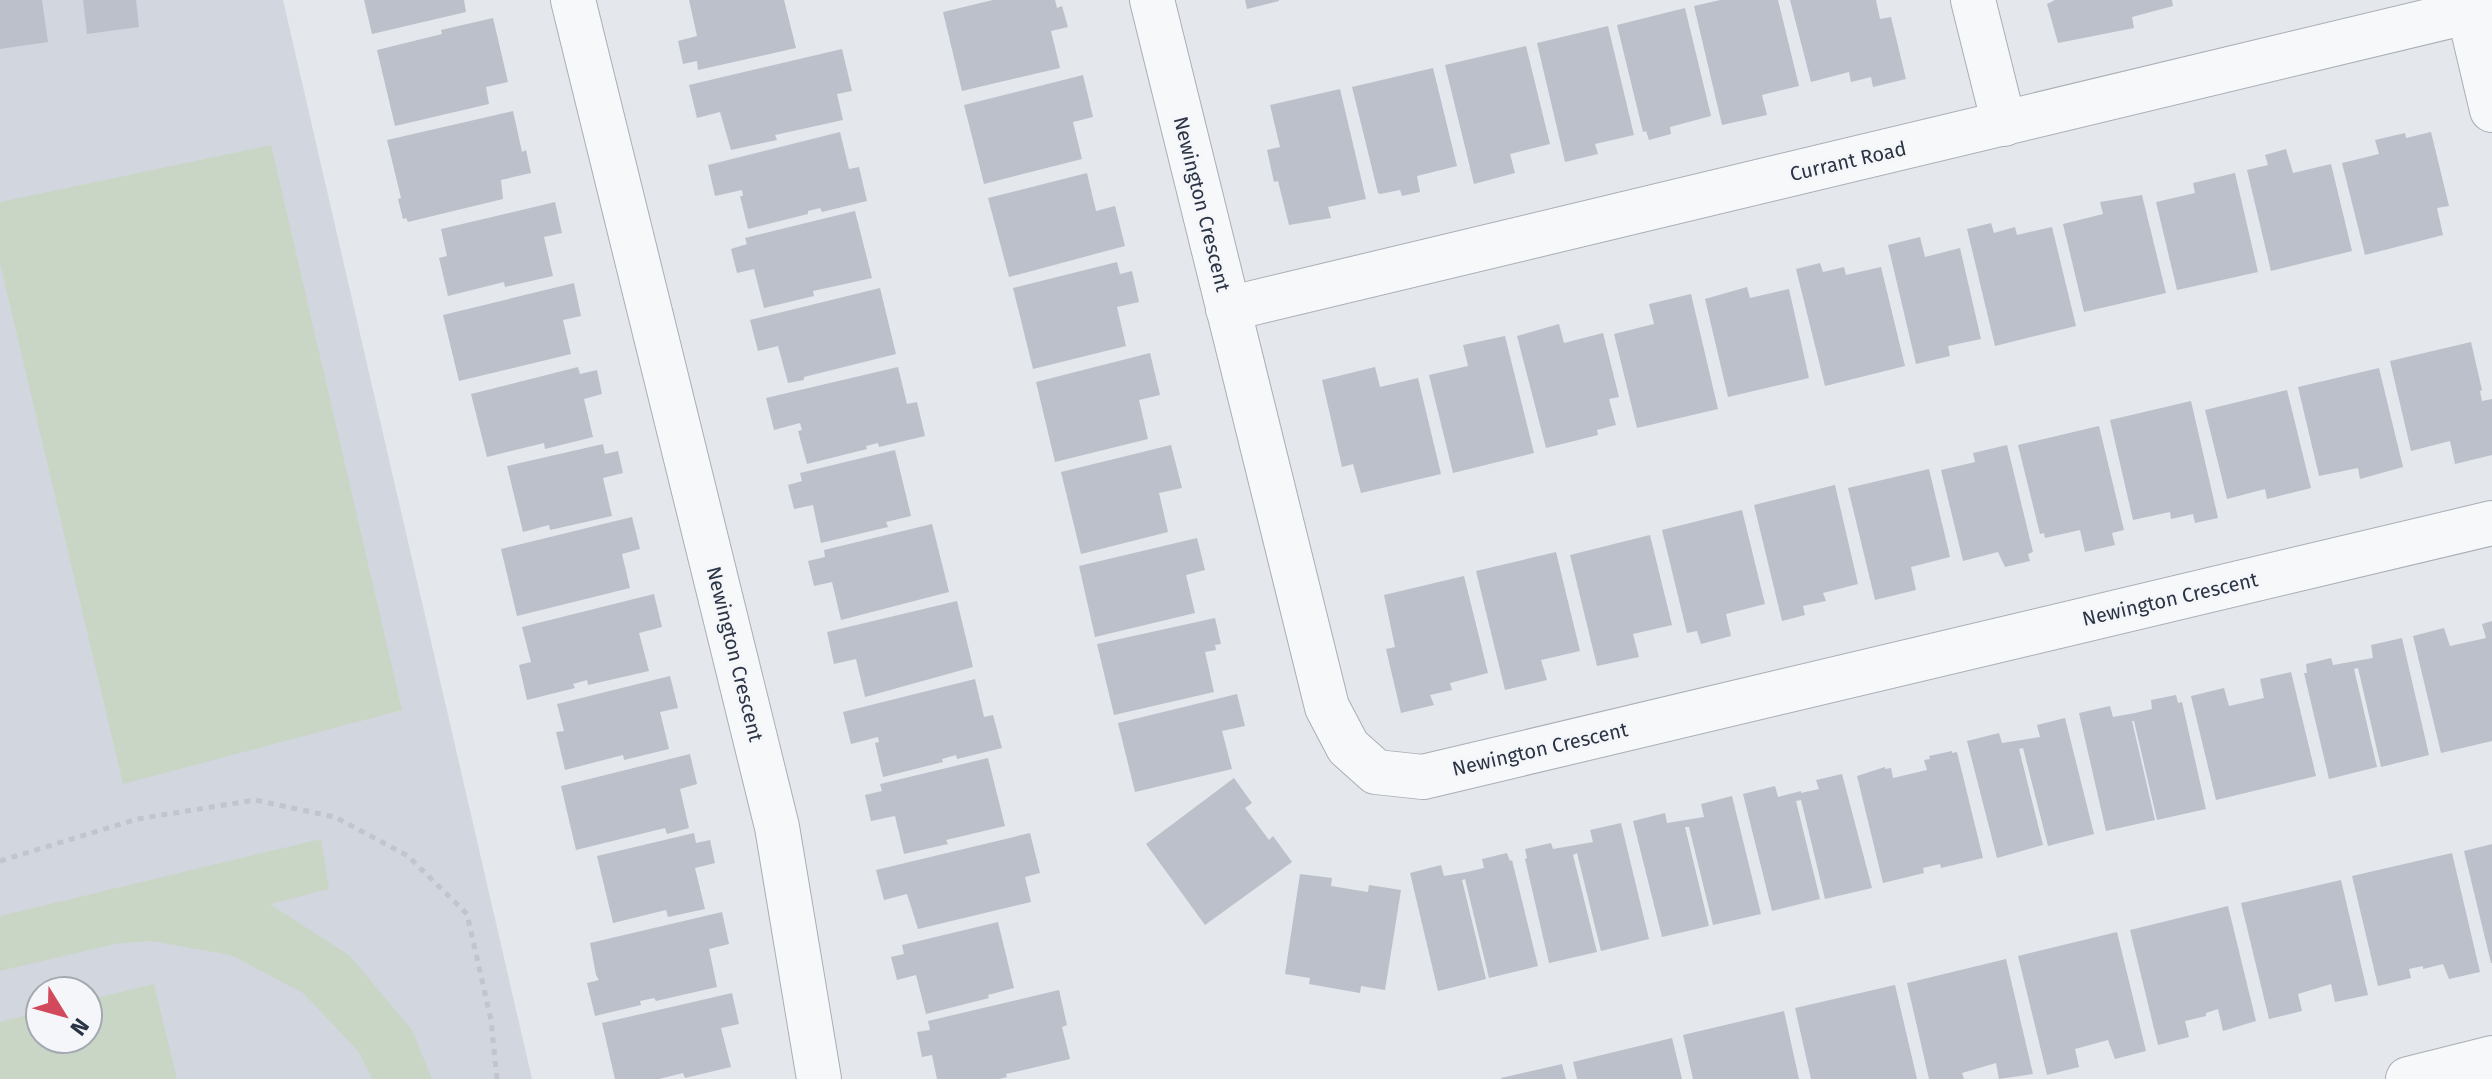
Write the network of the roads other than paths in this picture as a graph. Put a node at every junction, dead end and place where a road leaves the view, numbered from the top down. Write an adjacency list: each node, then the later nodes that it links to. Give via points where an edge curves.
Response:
1 (573, 0): 10 (street, Newington Crescent, via 777,827)
2 (1152, 0): 7 (street, Newington Crescent)
3 (1973, 0): 6 (street)
4 (2476, 6): 5 (street); 6 (street, Currant Road)
5 (2492, 110)
6 (2004, 124): 7 (street, Currant Road)
7 (1228, 309): 8 (street, Newington Crescent, via 1327,707 1348,747 1376,772 1423,777)
8 (2492, 523)
9 (2492, 1058): 11 (street)
10 (819, 1079)
11 (2408, 1079)

